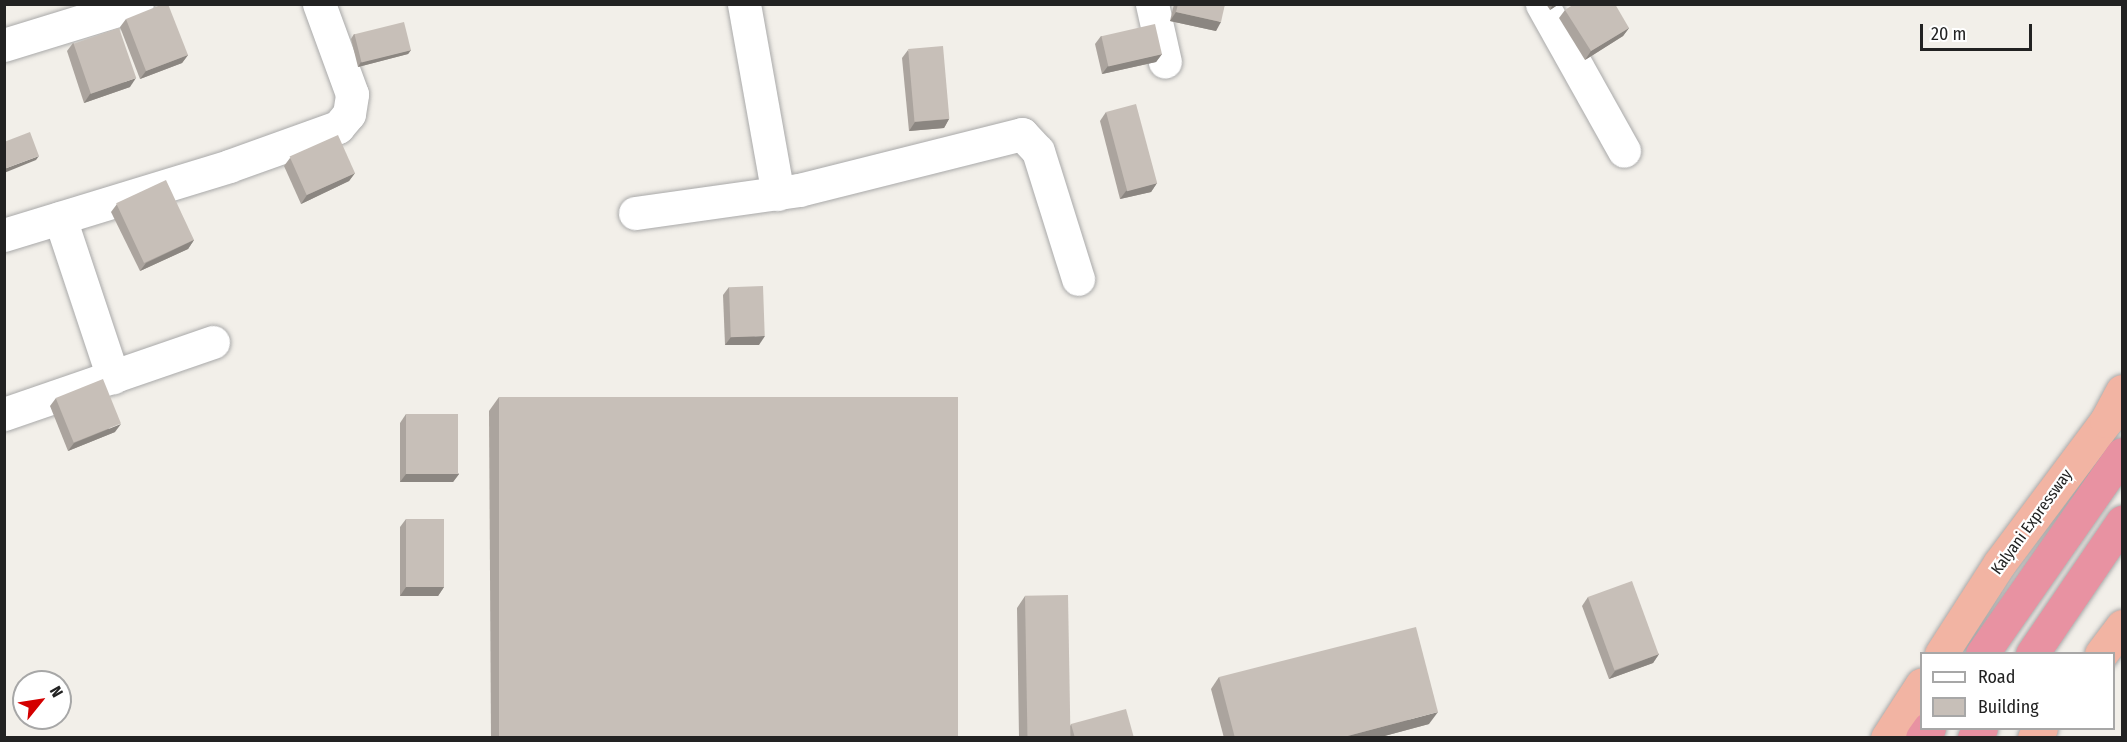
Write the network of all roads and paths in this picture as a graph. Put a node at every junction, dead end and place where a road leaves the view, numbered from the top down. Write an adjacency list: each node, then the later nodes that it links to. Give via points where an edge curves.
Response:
1 (137, 4): 6 (street)
2 (319, 4): 11 (street, via 352,94 349,114 338,127 293,146)
3 (744, 4): 9 (street)
4 (1152, 4): 7 (street)
5 (1542, 4): 8 (street)
6 (4, 45)
7 (1165, 62)
8 (1624, 151)
9 (778, 194): 10 (street); 13 (street, via 1022,134 1038,151)
10 (635, 213)
11 (60, 218): 12 (street); 15 (street)
12 (4, 235)
13 (1078, 279)
14 (213, 342): 15 (street)
15 (113, 376): 17 (street)
16 (2122, 390): 21 (highway, Kalyani Expressway, via 2106,421 1999,564)
17 (4, 414)
18 (2122, 454): 22 (highway)
19 (2122, 522): 23 (highway)
20 (2122, 626): 24 (highway)
21 (1942, 652)
22 (1983, 652)
23 (2033, 652)
24 (2102, 652)
25 (1920, 687): 26 (highway)
26 (1887, 738)

